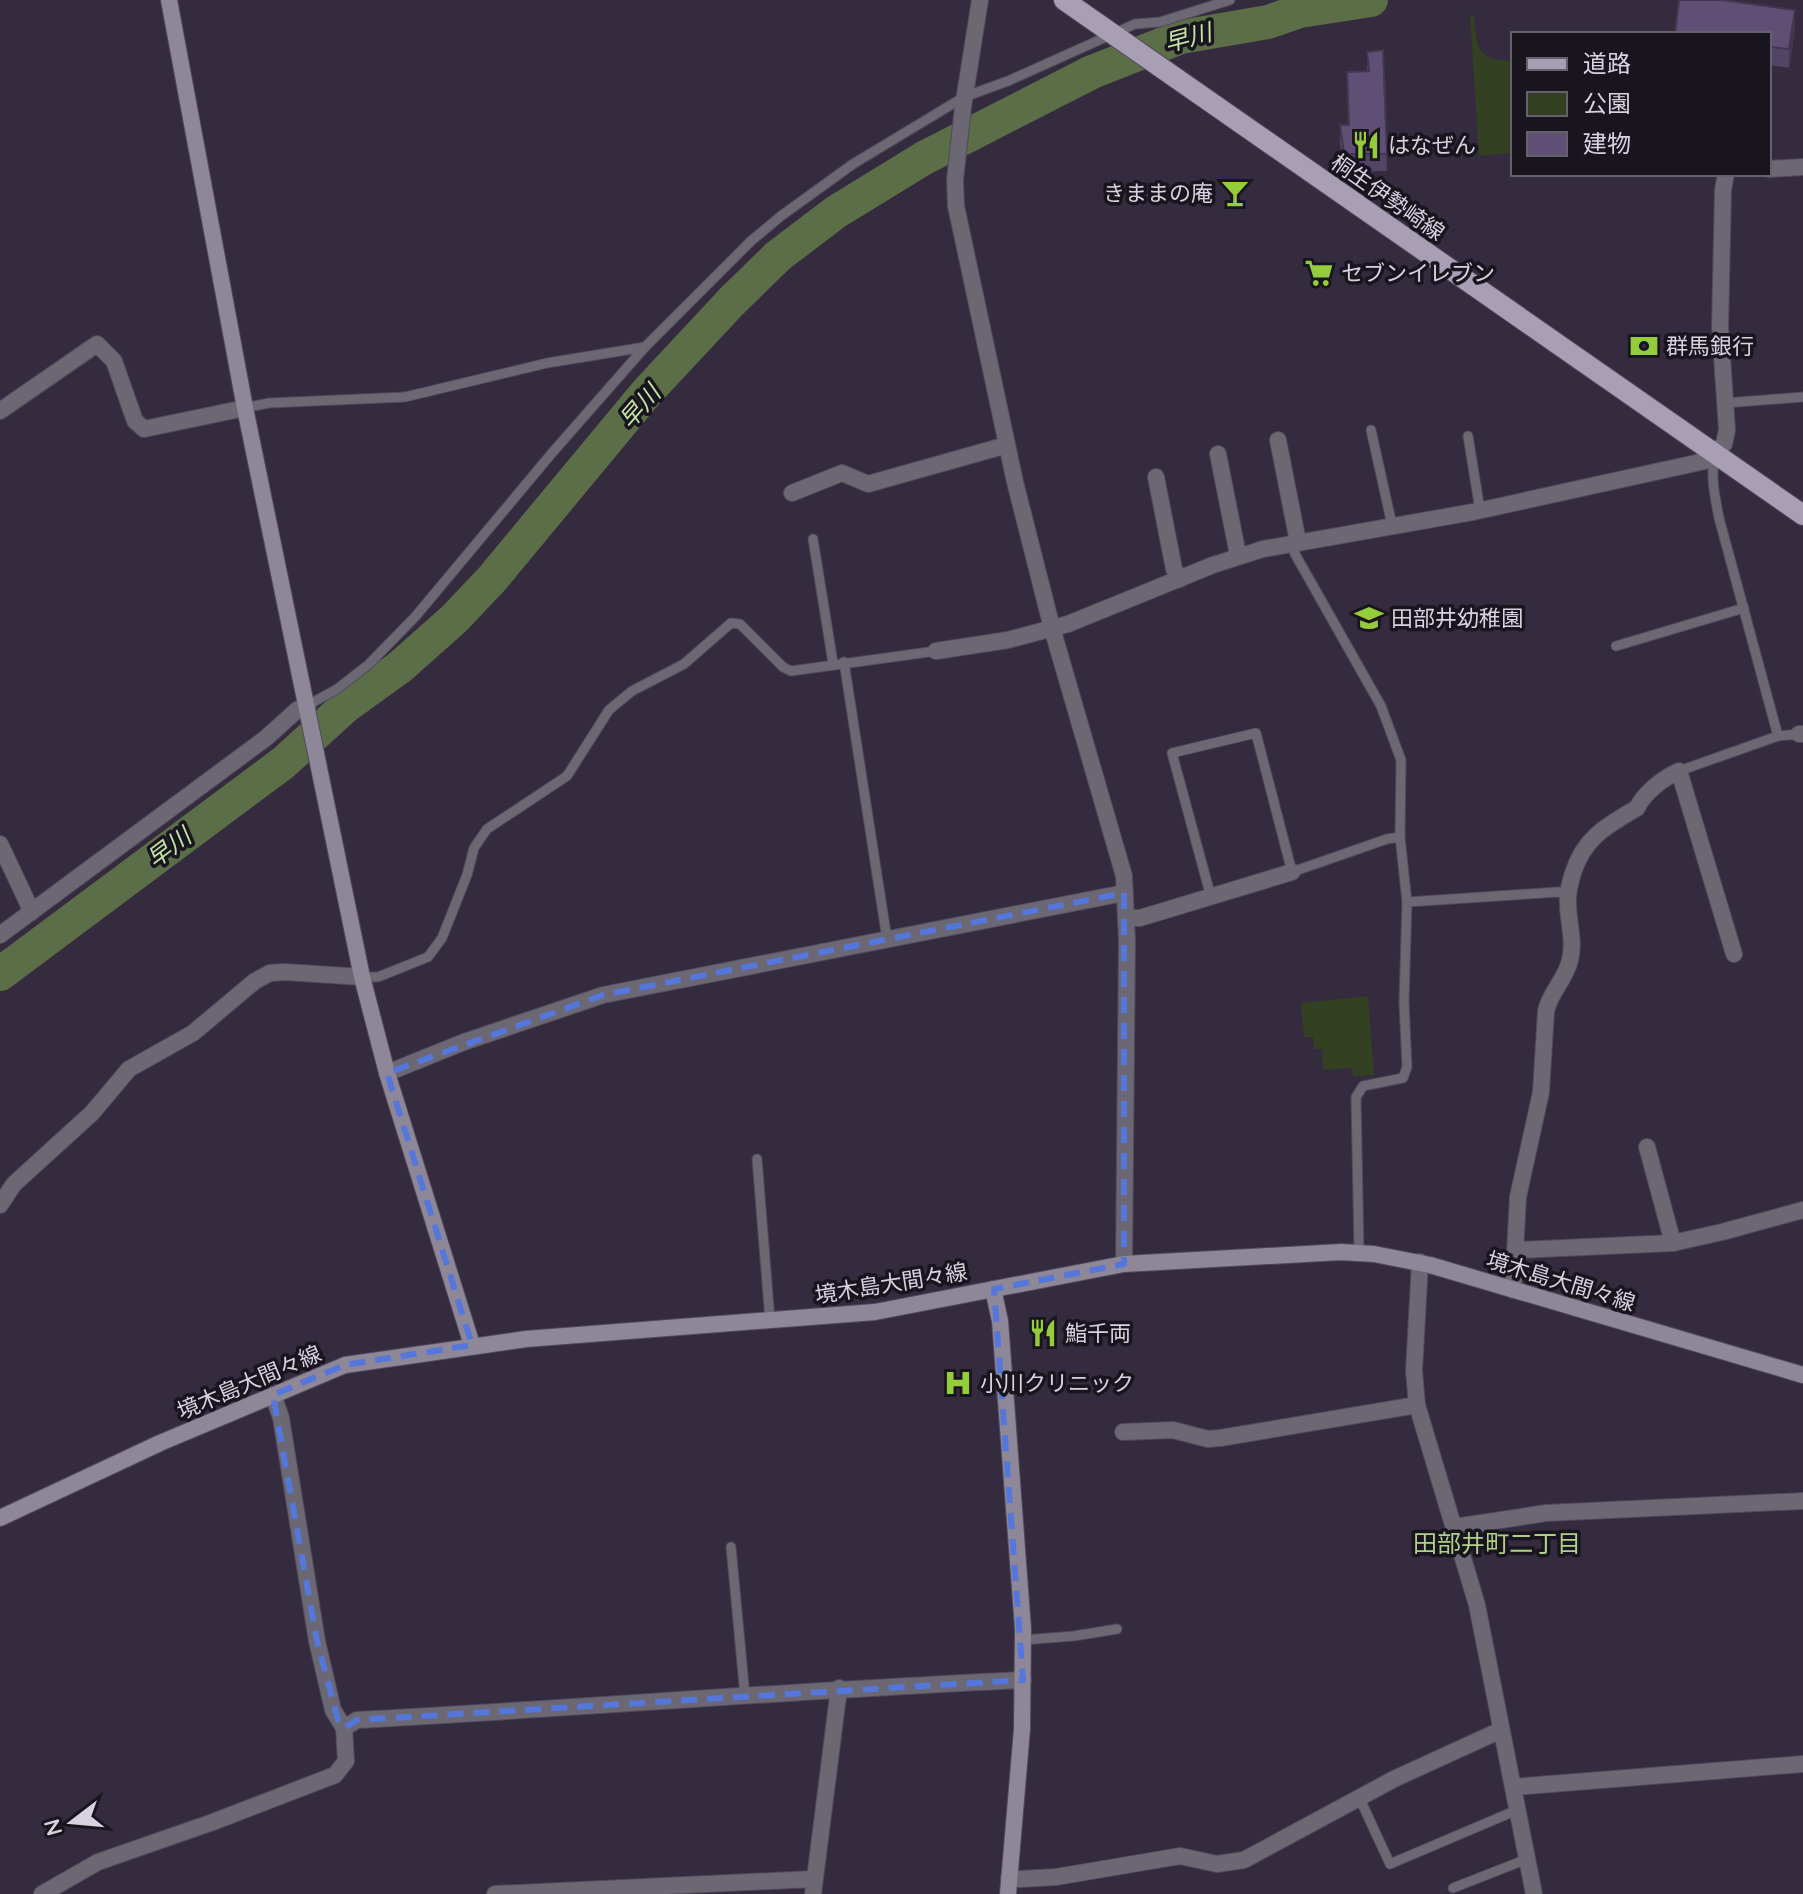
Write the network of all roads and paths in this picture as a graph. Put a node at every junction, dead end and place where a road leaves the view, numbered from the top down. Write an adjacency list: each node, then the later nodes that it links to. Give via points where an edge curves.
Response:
1 (169, 0): 13 (street)
2 (980, 0): 6 (street)
3 (1064, 0): 5 (main road, 桐生伊勢崎線)
4 (1230, 0): 5 (lane, via 1176,18 1135,24)
5 (1117, 36): 6 (lane); 20 (main road, 桐生伊勢崎線)
6 (964, 102): 10 (lane, via 853,164 781,216); 18 (street, via 956,206)
7 (1803, 167): 8 (street)
8 (1771, 169)
9 (1726, 176): 12 (street, via 1720,298)
10 (645, 347): 13 (lane, via 547,363 405,397); 36 (lane, via 415,617 368,665)
11 (1803, 397): 12 (lane)
12 (1725, 403): 20 (street, via 1726,438)
13 (245, 408): 14 (street, via 144,429 135,421 114,361 97,344); 36 (street)
14 (0, 411)
15 (1371, 430): 25 (lane)
16 (1468, 436): 23 (lane)
17 (1278, 440): 27 (street)
18 (1007, 445): 22 (street, via 868,484 842,473); 31 (street)
19 (1218, 454): 28 (street)
20 (1715, 454): 23 (street, via 1698,463); 24 (main road, 桐生伊勢崎線); 30 (lane, via 1716,504)
21 (1156, 477): 29 (street)
22 (792, 493)
23 (1480, 510): 25 (street)
24 (1803, 515)
25 (1392, 525): 27 (street)
26 (813, 539): 35 (lane)
27 (1295, 543): 28 (street); 40 (lane, via 1295,554 1381,706 1396,743 1401,760)
28 (1238, 555): 29 (street)
29 (1180, 579): 31 (street)
30 (1744, 608): 32 (lane); 38 (lane)
31 (1052, 628): 33 (street); 43 (street, via 1124,876)
32 (1616, 646)
33 (936, 651): 34 (lane)
34 (844, 662): 35 (lane); 50 (lane)
35 (833, 663): 52 (lane, via 787,670 740,624 731,623 684,664 632,691 609,710 567,776 487,829 428,957 378,977)
36 (308, 709): 47 (street, via 297,710); 52 (street)
37 (1801, 734): 38 (lane)
38 (1778, 736): 39 (lane)
39 (1679, 771): 44 (street, via 1637,808 1594,835 1578,859); 51 (street)
40 (1400, 837): 42 (lane); 46 (lane)
41 (0, 844): 47 (street)
42 (1292, 872): 45 (street); 45 (lane, via 1256,733 1172,753)
43 (1124, 893): 48 (street); 50 (street)
44 (1568, 894): 46 (lane); 59 (street, via 1571,955 1546,1011 1541,1092 1518,1197)
45 (1212, 898): 48 (street)
46 (1407, 902): 60 (lane, via 1406,1073 1396,1081 1363,1086 1356,1097)
47 (32, 912): 49 (street)
48 (1127, 918): 62 (street)
49 (0, 935)
50 (887, 939): 53 (street, via 603,995)
51 (1734, 954)
52 (362, 977): 53 (street); 56 (street, via 285,972 255,981 193,1033 129,1069 92,1113 14,1184)
53 (387, 1073): 66 (street)
54 (1647, 1147): 58 (street)
55 (757, 1159): 65 (lane)
56 (0, 1205)
57 (1803, 1210): 58 (street)
58 (1673, 1243): 59 (street)
59 (1517, 1250): 64 (street)
60 (1359, 1252): 61 (street, 境木島大間々線); 62 (street, 境木島大間々線)
61 (1420, 1262): 64 (street, 境木島大間々線); 69 (street)
62 (1124, 1264): 63 (street, 境木島大間々線)
63 (993, 1289): 65 (street, 境木島大間々線, via 875,1312); 76 (street, via 1000,1321)
64 (1513, 1290): 67 (street, 境木島大間々線)
65 (770, 1320): 66 (street, 境木島大間々線)
66 (472, 1345): 68 (street, 境木島大間々線, via 345,1365)
67 (1803, 1375)
68 (273, 1395): 72 (street, 境木島大間々線); 80 (street, via 317,1641 333,1710)
69 (1417, 1405): 70 (street, via 1220,1438 1173,1430); 73 (street)
70 (1123, 1432)
71 (1803, 1501): 73 (street, via 1546,1513)
72 (0, 1518)
73 (1455, 1527): 81 (street, via 1477,1605)
74 (731, 1547): 79 (lane)
75 (1117, 1629): 76 (lane)
76 (1023, 1640): 77 (street)
77 (1023, 1680): 78 (street); 88 (street)
78 (839, 1688): 79 (street); 87 (street)
79 (745, 1696): 80 (street, via 357,1720)
80 (344, 1728): 90 (street, via 346,1761 335,1775 98,1862)
81 (1501, 1730): 83 (street); 84 (street)
82 (1803, 1764): 83 (street)
83 (1513, 1787): 85 (street)
84 (1359, 1797): 85 (lane, via 1390,1864); 88 (street, via 1244,1860 1217,1864 1180,1856)
85 (1517, 1810): 86 (street)
86 (1527, 1859): 89 (lane); 92 (street)
87 (813, 1886): 91 (street)
88 (1008, 1886)
89 (1453, 1888)
90 (42, 1894)
91 (495, 1894)
92 (1534, 1894)

